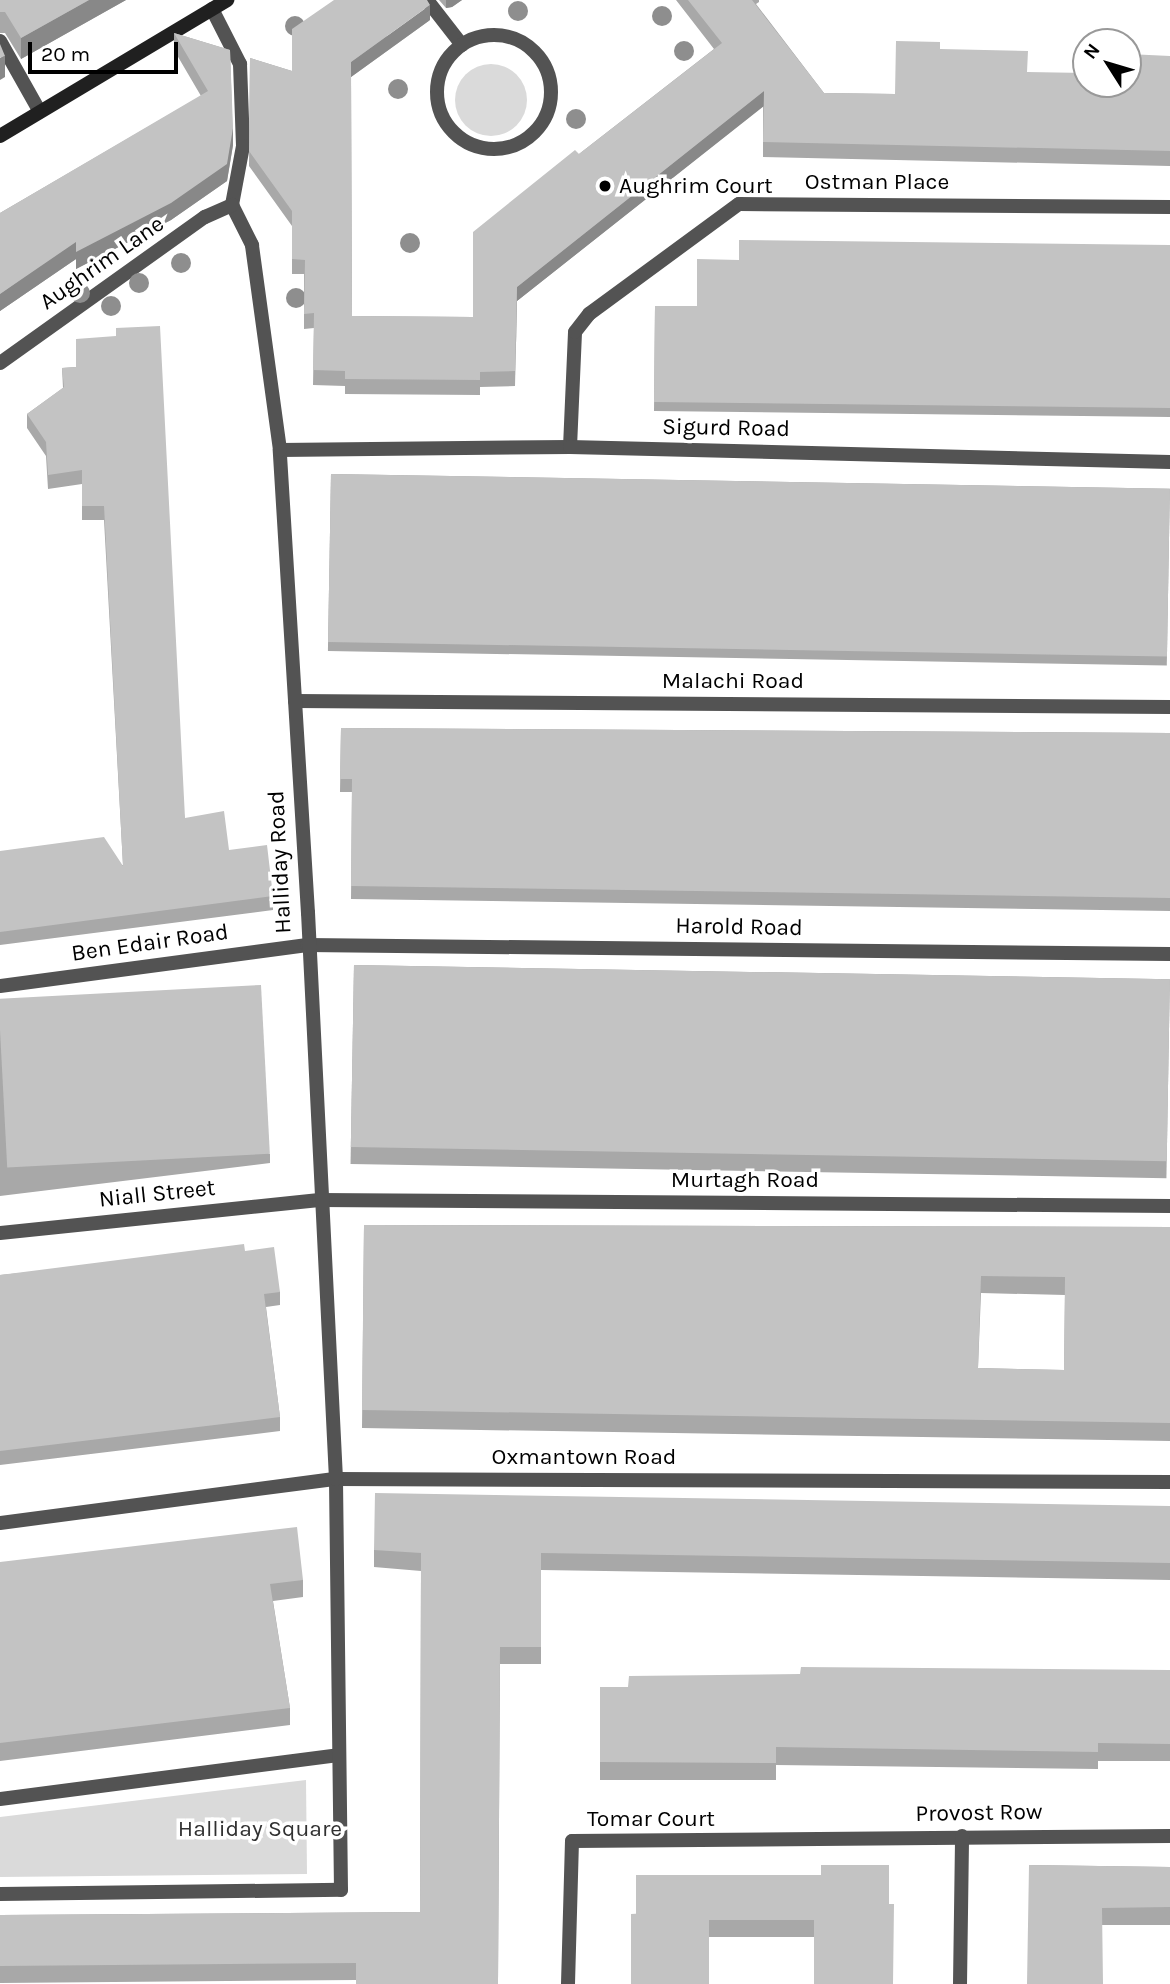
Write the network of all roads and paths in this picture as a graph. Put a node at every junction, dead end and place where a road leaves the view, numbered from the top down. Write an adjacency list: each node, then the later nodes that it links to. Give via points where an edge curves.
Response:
1 (227, 0): 3 (main road)
2 (428, 0): 5 (street)
3 (212, 9): 6 (main road); 8 (street, via 230,37 241,76 243,146)
4 (0, 41): 6 (street)
5 (462, 45): 5 (street, via 496,35 530,47 542,60 551,95 538,128 525,140 487,149 452,131 442,115 438,86 447,58)
6 (40, 112): 7 (main road)
7 (0, 136)
8 (232, 205): 10 (street, Aughrim Lane, via 205,217); 12 (street, Halliday Road, via 252,246)
9 (1170, 207): 11 (street, Ostman Place, via 738,204 589,314 575,332)
10 (0, 363)
11 (570, 447): 12 (street, Sigurd Road); 13 (street, Sigurd Road)
12 (280, 450): 14 (street, Halliday Road)
13 (1170, 462)
14 (295, 701): 15 (street, Malachi Road); 16 (street, Halliday Road)
15 (1170, 707)
16 (307, 945): 17 (street, Harold Road); 18 (street, Ben Edair Road); 19 (street, Halliday Road)
17 (1170, 954)
18 (0, 986)
19 (319, 1200): 20 (street, Murtagh Road); 21 (street, Niall Street); 22 (street, Halliday Road)
20 (1170, 1206)
21 (0, 1233)
22 (336, 1479): 23 (street, Oxmantown Road); 24 (street, Oxmantown Road); 25 (street)
23 (1170, 1482)
24 (0, 1523)
25 (338, 1755): 26 (street); 30 (street, via 341,1890)
26 (0, 1799)
27 (962, 1836): 28 (street, Provost Row); 29 (street, Provost Row); 32 (street)
28 (1170, 1836)
29 (789, 1842): 31 (street, Tomar Court, via 572,1841)
30 (0, 1894)
31 (568, 1984)
32 (960, 1984)

